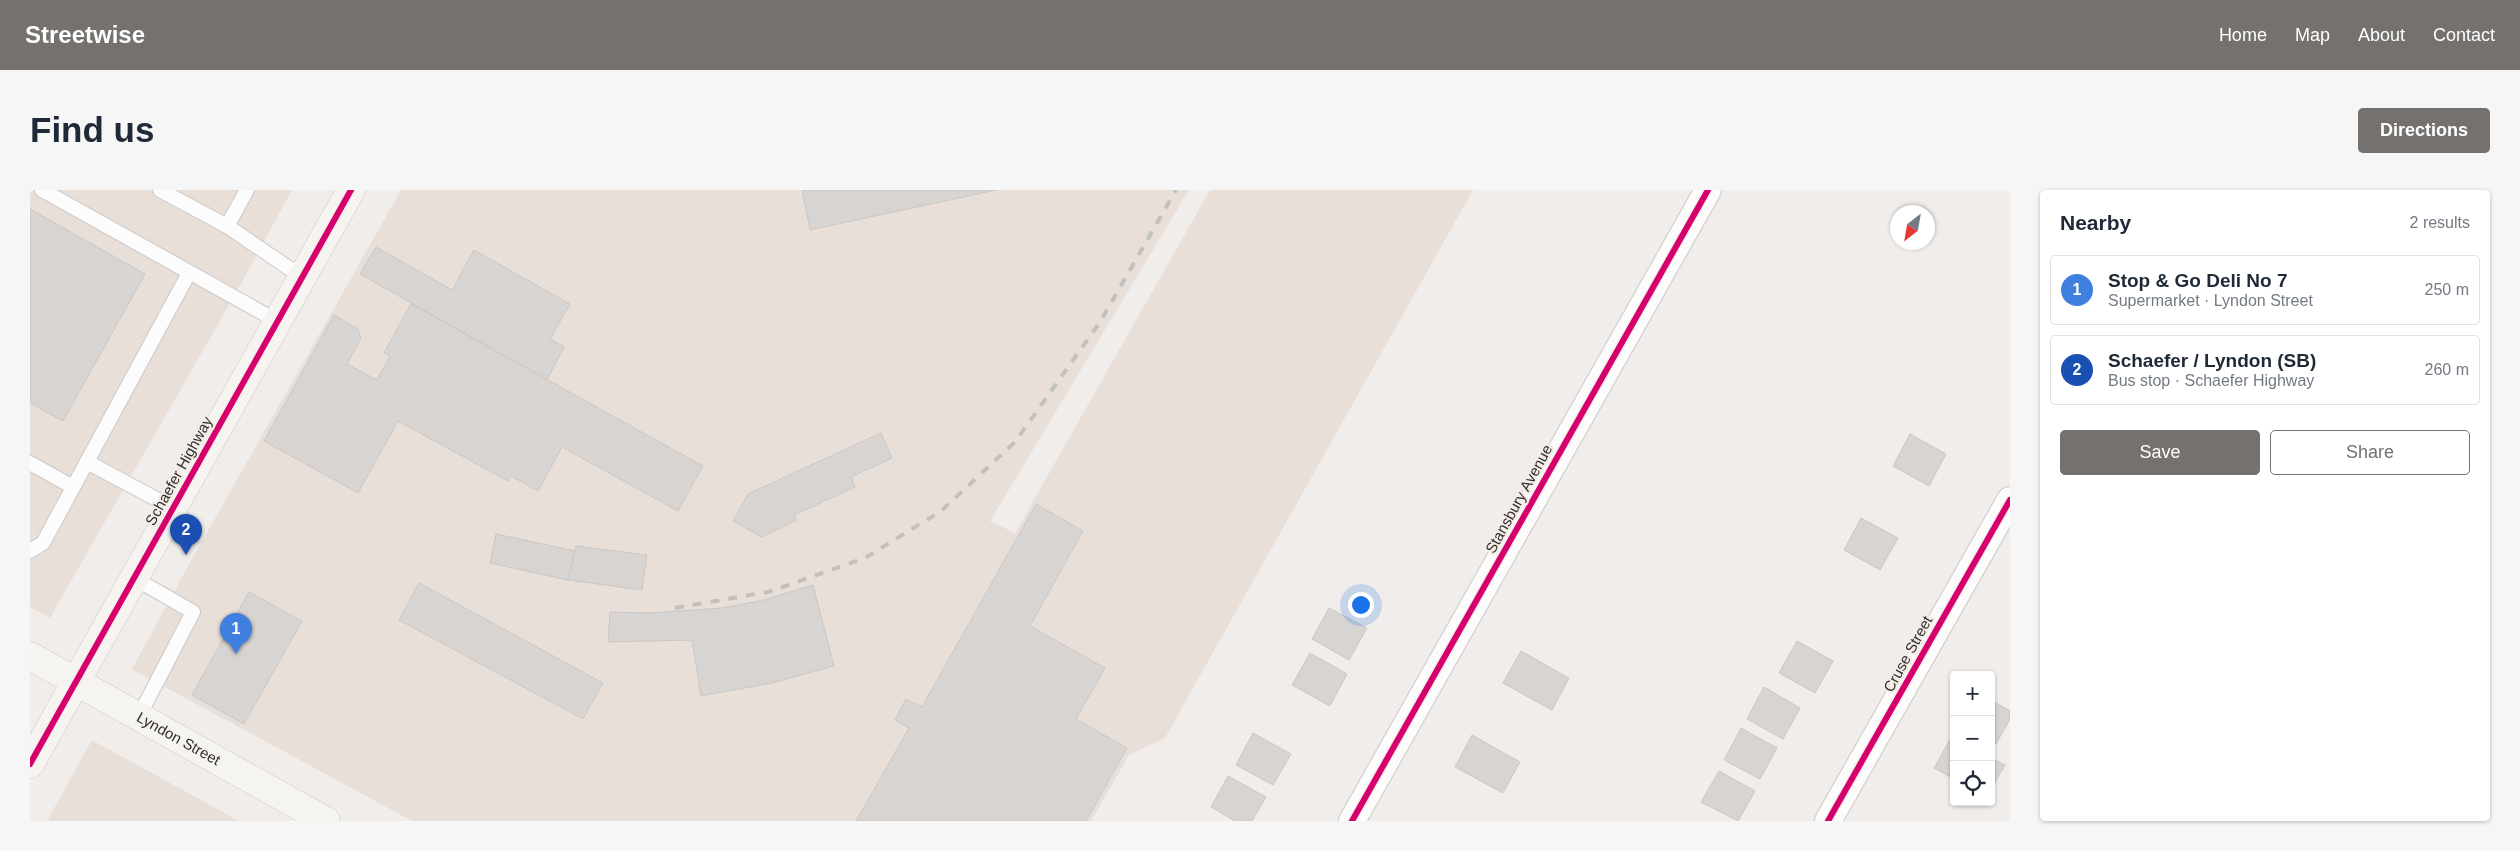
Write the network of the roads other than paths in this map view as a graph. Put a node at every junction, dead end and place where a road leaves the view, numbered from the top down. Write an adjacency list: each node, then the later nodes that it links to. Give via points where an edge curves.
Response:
1 (42, 190): 7 (lane)
2 (160, 190): 6 (lane)
3 (247, 190): 6 (lane)
4 (351, 190): 8 (street, Schaefer Highway)
5 (1708, 190): 22 (street, Stansbury Avenue)
6 (227, 226): 8 (lane)
7 (189, 273): 9 (lane); 10 (lane)
8 (302, 277): 9 (street, Schaefer Highway)
9 (277, 321): 14 (street, Schaefer Highway)
10 (87, 462): 12 (lane); 14 (lane)
11 (30, 464): 12 (lane)
12 (73, 487): 15 (lane, via 43,543)
13 (2010, 500): 23 (street, Cruse Street)
14 (173, 508): 16 (street, Schaefer Highway)
15 (30, 551)
16 (134, 578): 18 (street, Schaefer Highway); 19 (lane, via 193,612)
17 (30, 656): 18 (street, Lyndon Street)
18 (76, 681): 19 (street, Lyndon Street); 20 (street, Schaefer Highway)
19 (139, 716): 21 (street, Lyndon Street)
20 (30, 764)
21 (326, 821)
22 (1352, 821)
23 (1828, 821)

